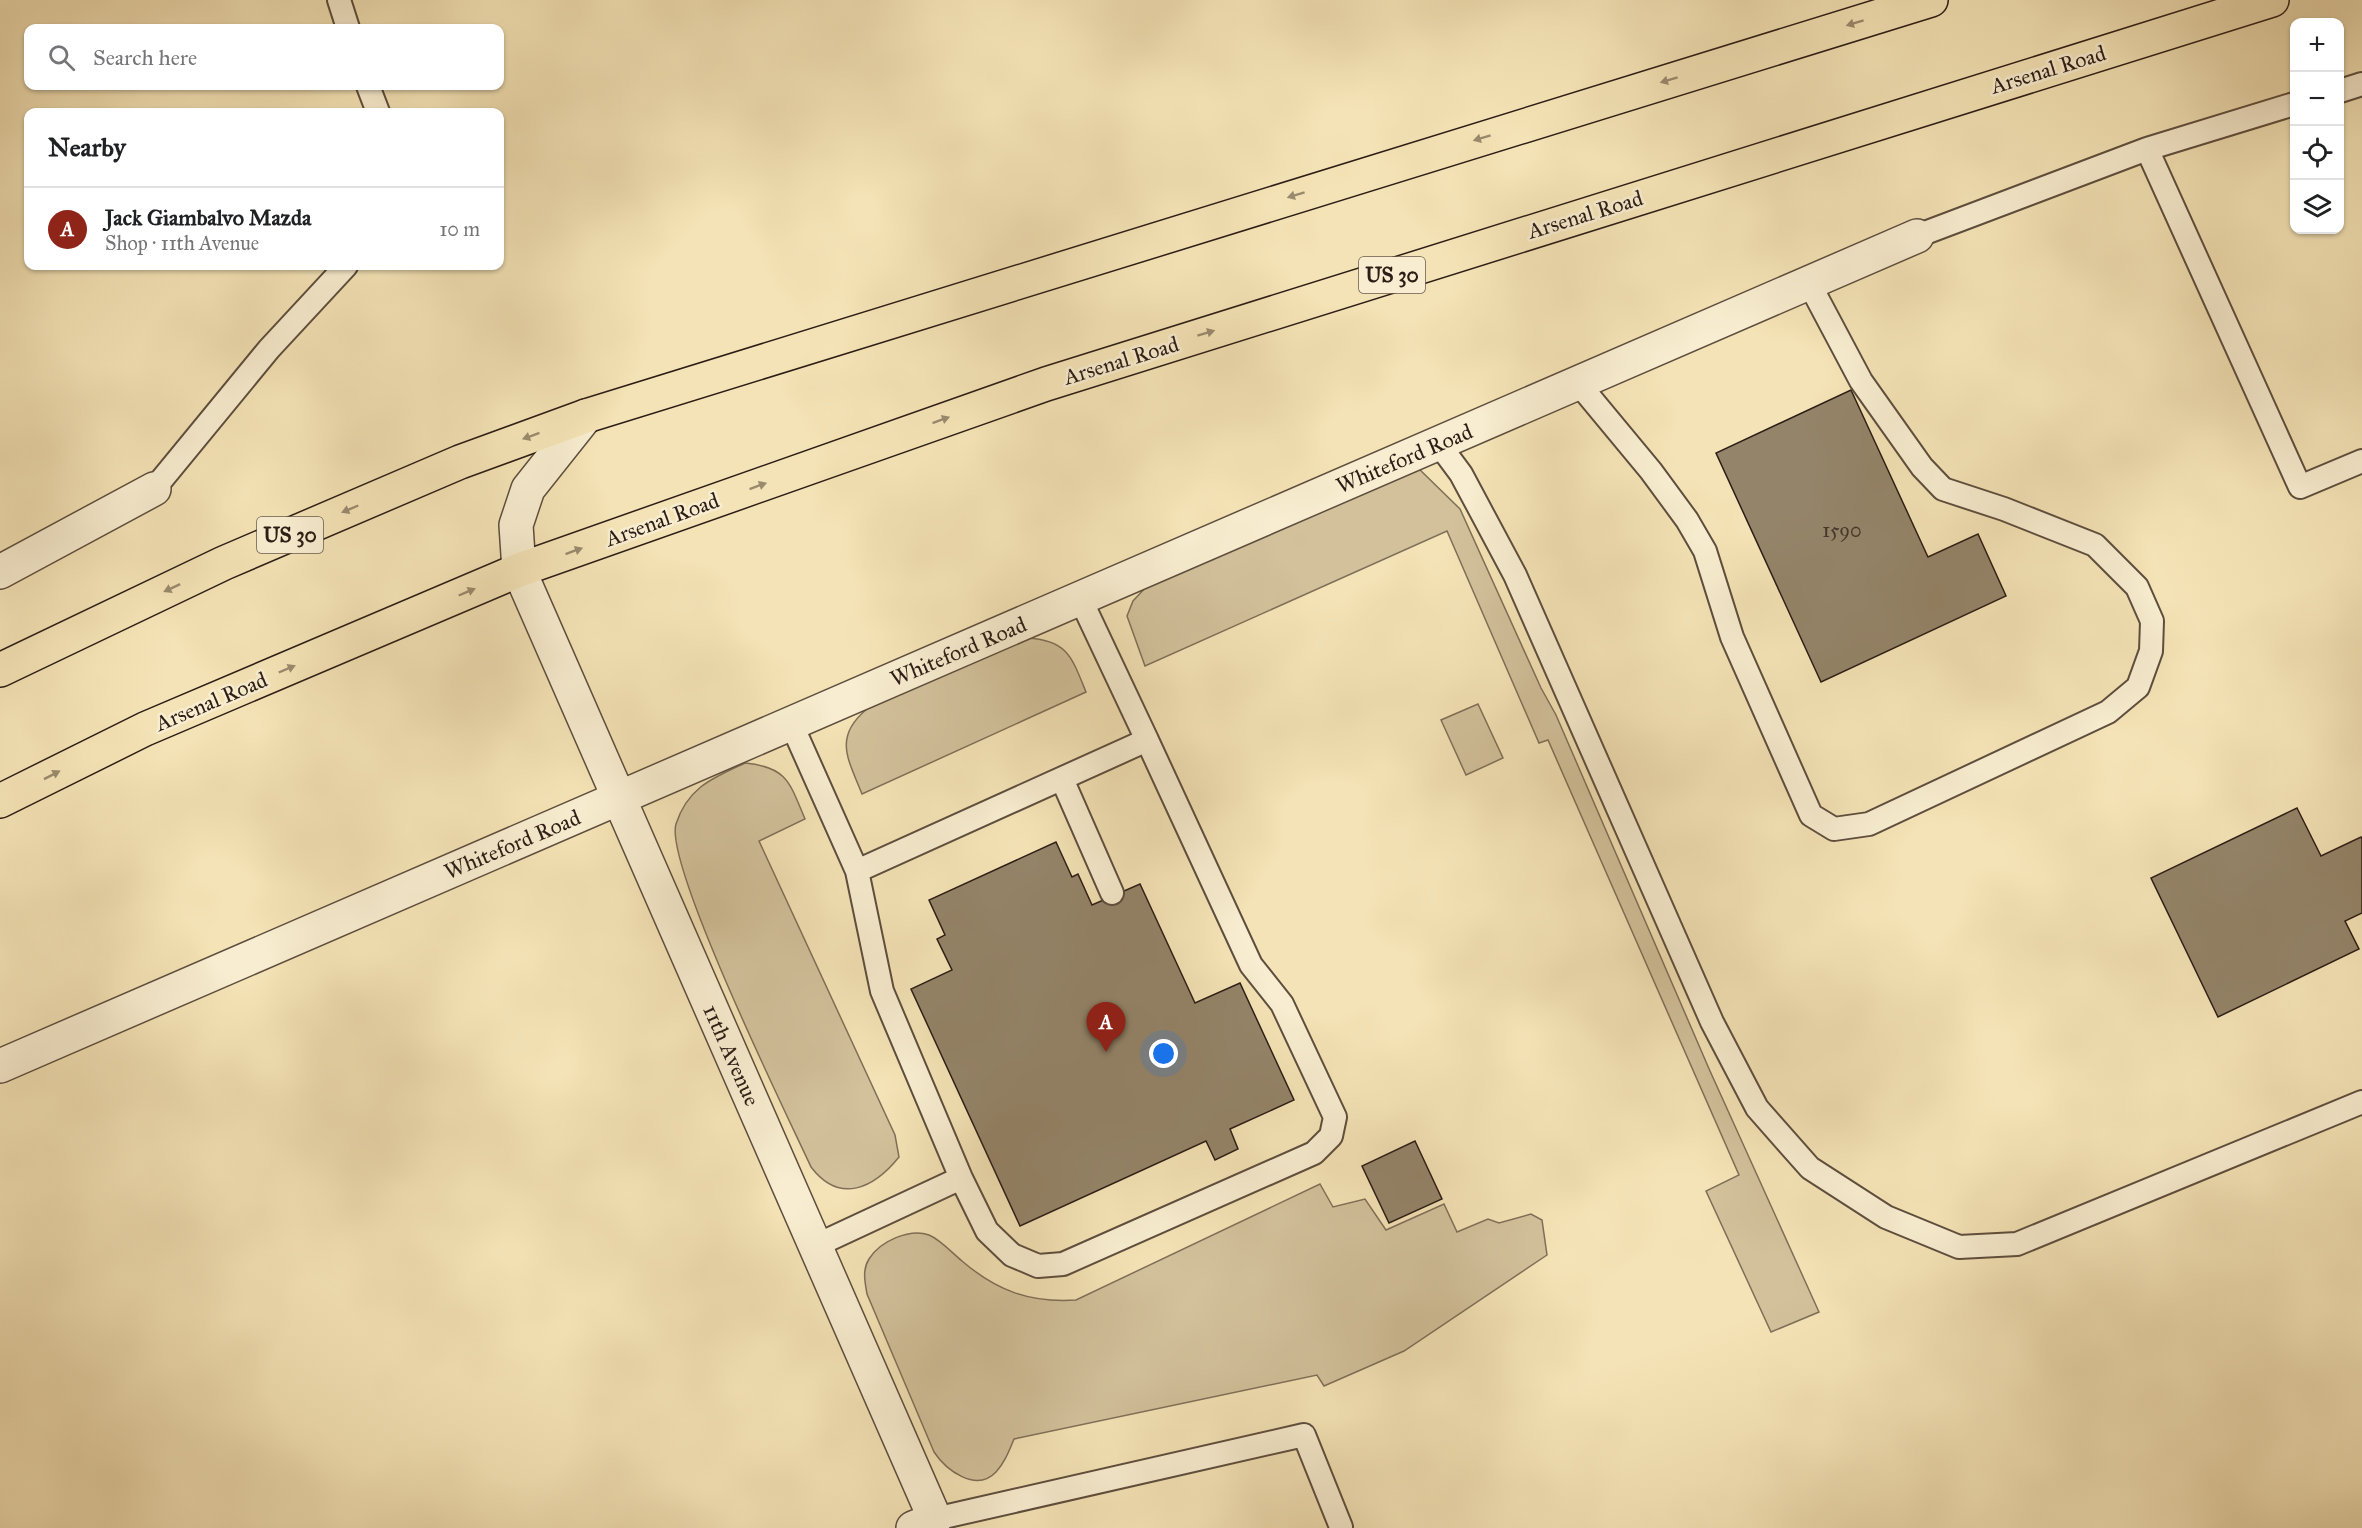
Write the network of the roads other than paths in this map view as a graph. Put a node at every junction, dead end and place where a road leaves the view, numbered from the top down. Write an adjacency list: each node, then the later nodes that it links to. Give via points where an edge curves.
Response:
1 (339, 0): 4 (lane)
2 (1931, 0): 15 (highway, US 30, one-way to 15)
3 (2272, 0): 19 (highway, Arsenal Road / US 30, one-way to 3, via 1046,384)
4 (347, 24)
5 (2362, 84): 7 (lane)
6 (370, 90): 9 (lane)
7 (2344, 90)
8 (2290, 106): 10 (lane)
9 (376, 108)
10 (2147, 149): 11 (lane); 17 (lane, via 2300,487)
11 (1917, 236): 13 (street, Whiteford Road)
12 (342, 270): 18 (lane, via 269,349)
13 (1809, 283): 14 (street, Whiteford Road); 14 (lane, via 1861,381 1922,467 1943,489 2095,545 2137,587 2152,621 2151,651 2138,687 2108,712 1869,824 1834,829 1811,815 1732,637 1705,551 1651,471)
14 (1578, 382): 16 (street, Whiteford Road)
15 (586, 416): 19 (street, via 528,489 516,525); 22 (highway, US 30, one-way to 22, via 460,462 256,549)
16 (1438, 443): 21 (street, Whiteford Road); 31 (lane, via 1461,474 1515,574 1712,1022 1757,1108 1810,1168 1886,1217 1959,1247 2017,1244)
17 (2362, 461)
18 (154, 489): 20 (street)
19 (519, 570): 26 (street, 11th Avenue); 27 (highway, Arsenal Road / US 30, one-way to 19, via 145,729)
20 (0, 572)
21 (1080, 598): 23 (street, Whiteford Road); 24 (lane)
22 (0, 670)
23 (791, 723): 26 (street, Whiteford Road); 28 (lane)
24 (1147, 740): 25 (lane); 32 (lane, via 1251,965 1282,1004 1335,1117 1331,1136 1314,1153 1063,1264 1038,1266 1012,1255 987,1231)
25 (1062, 779): 28 (lane); 29 (lane)
26 (620, 797): 30 (street, Whiteford Road); 33 (street, 11th Avenue)
27 (0, 801)
28 (857, 871): 32 (lane, via 882,991)
29 (1112, 893)
30 (0, 1066)
31 (2362, 1102)
32 (961, 1178): 33 (lane)
33 (815, 1246): 34 (street, 11th Avenue)
34 (924, 1523): 35 (lane, via 1304,1435)
35 (1341, 1527)

